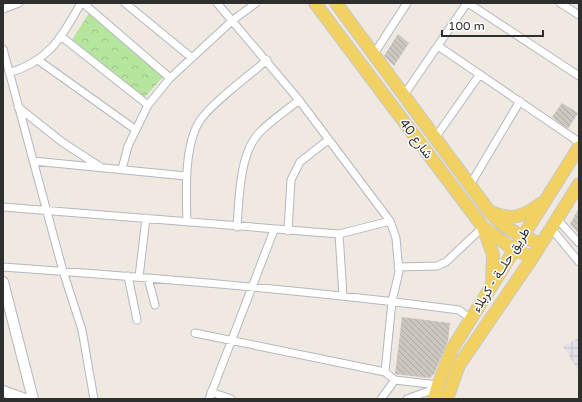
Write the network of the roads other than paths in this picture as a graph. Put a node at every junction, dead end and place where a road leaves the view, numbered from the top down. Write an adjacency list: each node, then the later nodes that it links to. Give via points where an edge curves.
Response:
1 (19, 3): 11 (street)
2 (82, 3): 14 (street); 24 (street)
3 (125, 3): 18 (street)
4 (217, 3): 13 (street)
5 (256, 3): 13 (street)
6 (315, 3): 49 (main road, شارع 40)
7 (407, 3): 17 (street)
8 (467, 3): 15 (street); 23 (street)
9 (560, 3): 12 (street)
10 (342, 6): 17 (main road, شارع 40)
11 (3, 9)
12 (579, 16)
13 (233, 20): 18 (street); 20 (street)
14 (62, 37): 19 (street); 28 (street)
15 (438, 46): 22 (street); 25 (street)
16 (3, 49): 21 (street)
17 (374, 54): 25 (main road, شارع 40)
18 (192, 58): 24 (street)
19 (38, 60): 21 (street); 30 (street)
20 (267, 60): 26 (street); 38 (street, via 199,122 193,138)
21 (9, 73): 29 (street)
22 (480, 74): 27 (street); 31 (street)
23 (579, 76)
24 (170, 78): 28 (street)
25 (404, 96): 31 (main road, شارع 40)
26 (299, 100): 32 (street); 48 (street, via 258,134 248,153 240,183)
27 (520, 101): 33 (street); 40 (street)
28 (148, 104): 30 (street)
29 (18, 107): 35 (street); 36 (street, via 62,142)
30 (136, 130): 37 (street, via 128,146)
31 (435, 138): 40 (main road, شارع 40)
32 (328, 140): 46 (street); 52 (street, via 300,162 291,180)
33 (579, 142)
34 (579, 146): 41 (main road, طريق حلــة - كربلاء)
35 (33, 161): 36 (street); 43 (street)
36 (100, 167): 37 (street)
37 (122, 169): 38 (street)
38 (186, 176): 47 (street)
39 (579, 184): 50 (main road, طريق حلــة - كربلاء)
40 (470, 185): 44 (main road, شارع 40)
41 (545, 199): 44 (main road, via 530,212 515,218 503,217); 54 (main road, طريق حلــة - كربلاء)
42 (3, 206): 43 (street)
43 (47, 210): 45 (street); 62 (street)
44 (489, 211): 54 (main road, شارع 40, via 497,221)
45 (146, 218): 47 (street); 64 (street)
46 (390, 221): 53 (street); 61 (street, via 396,238)
47 (187, 222): 48 (street)
48 (237, 227): 51 (street)
49 (483, 227): 57 (main road, شارع 40); 61 (street, via 446,262 437,266); 67 (main road, via 493,254)
50 (556, 227): 55 (street); 56 (main road, طريق حلــة - كربلاء); 59 (street)
51 (274, 230): 52 (street); 68 (street)
52 (288, 231): 53 (street)
53 (339, 234): 69 (street)
54 (521, 237): 56 (main road, شارع 40); 57 (main road, طريق حلــة - كربلاء)
55 (579, 243)
56 (541, 244): 58 (main road, طريق حلــة - كربلاء)
57 (514, 250): 58 (main road, شارع 40); 67 (main road, طريق حلــة - كربلاء)
58 (533, 257): 87 (main road, طريق حلــة - كربلاء, via 459,364)
59 (579, 262)
60 (3, 267): 62 (street)
61 (398, 267): 70 (street)
62 (63, 271): 63 (street); 83 (street, via 82,330)
63 (128, 276): 64 (street); 73 (street)
64 (140, 277): 65 (street)
65 (148, 278): 68 (street); 71 (street)
66 (3, 282): 82 (street)
67 (492, 285): 72 (main road, طريق حلــة - كربلاء)
68 (251, 286): 69 (street); 75 (street)
69 (343, 296): 70 (street)
70 (392, 301): 72 (street, via 459,310); 76 (street)
71 (155, 305)
72 (471, 319): 79 (main road, طريق حلــة - كربلاء, via 452,349)
73 (138, 320)
74 (195, 333): 75 (street)
75 (231, 340): 76 (street); 80 (street)
76 (385, 372): 77 (street)
77 (395, 380): 79 (street); 85 (street)
78 (3, 391): 81 (street)
79 (436, 391): 86 (street)
80 (210, 396): 84 (street)
81 (26, 399)
82 (34, 399)
83 (94, 399)
84 (231, 399)
85 (381, 399)
86 (407, 399)
87 (447, 399)

